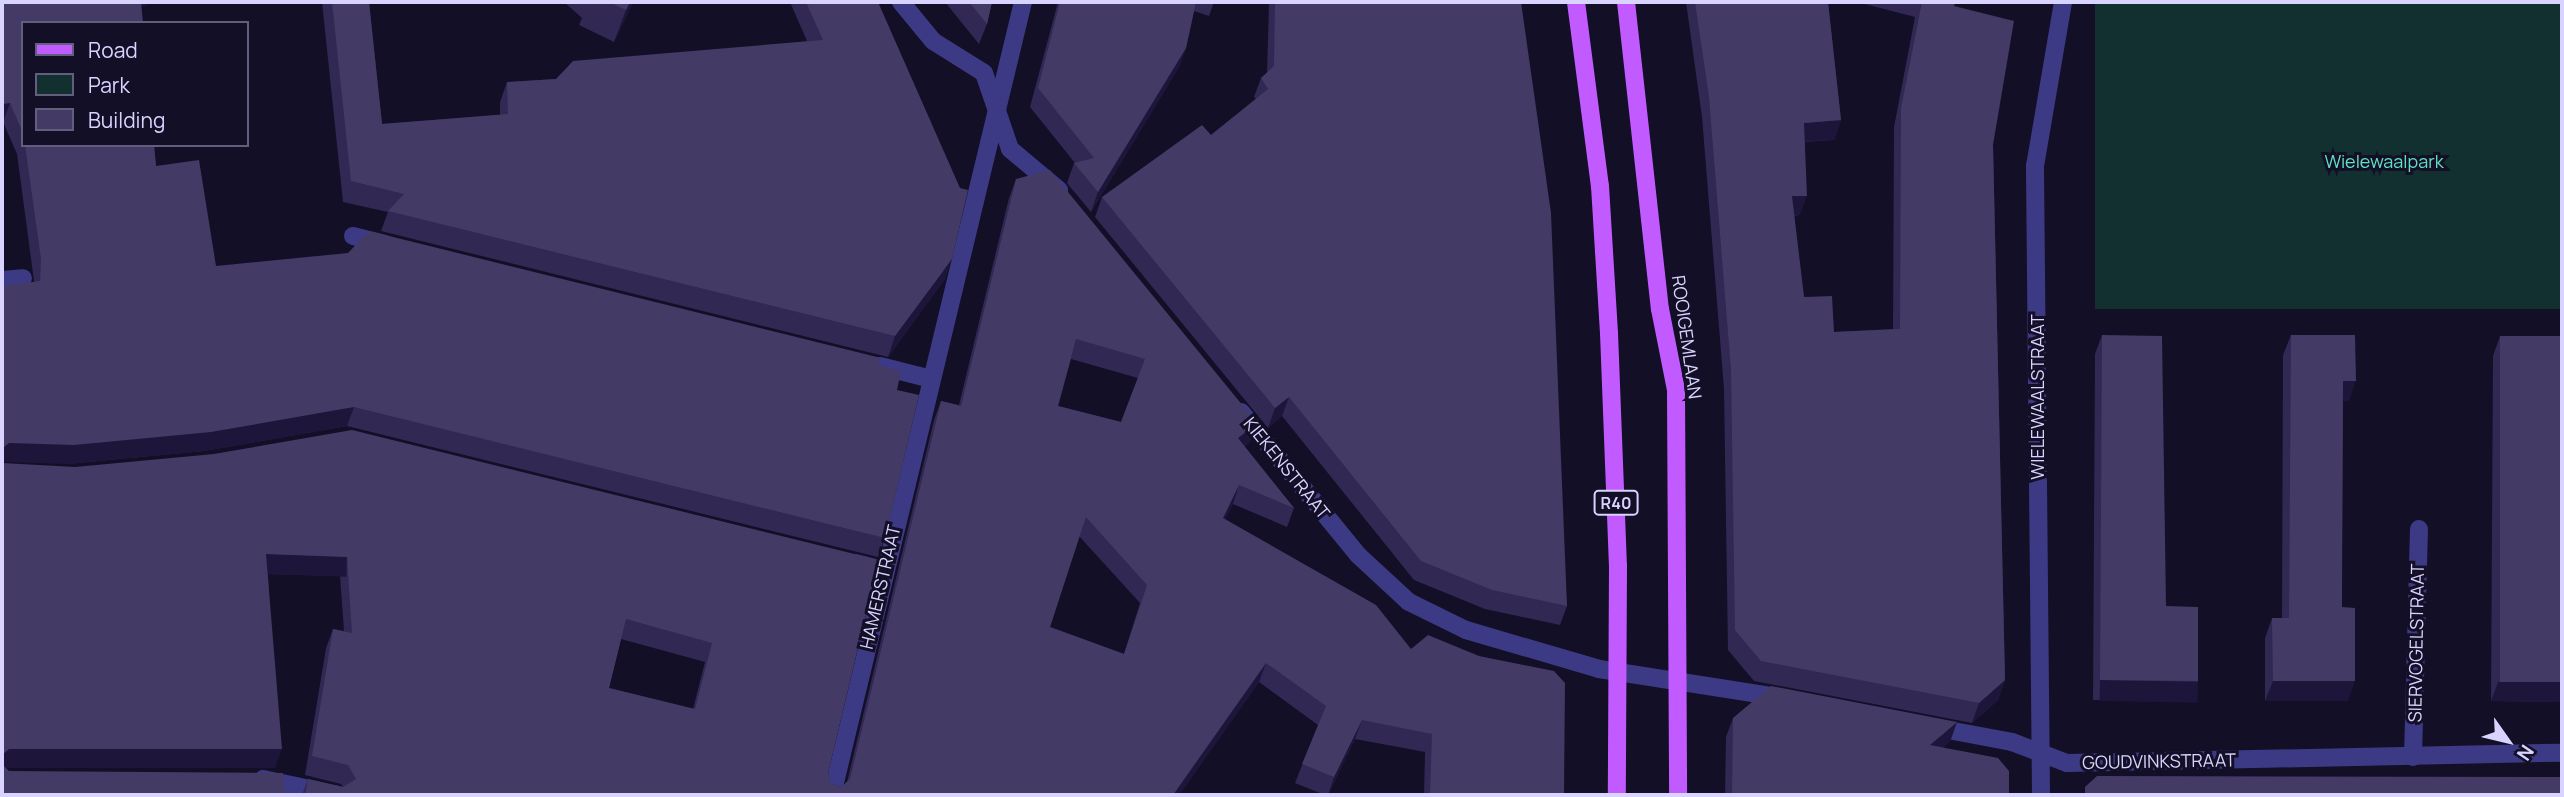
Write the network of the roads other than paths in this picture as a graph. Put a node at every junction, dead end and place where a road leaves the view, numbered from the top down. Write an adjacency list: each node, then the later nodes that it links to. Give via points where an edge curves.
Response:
1 (901, 2): 6 (street, via 933,41 984,73)
2 (1023, 2): 6 (street, HAMERSTRAAT)
3 (1576, 2): 18 (main road, R40, via 1602,213)
4 (1626, 2): 19 (main road, ROOIGEMLAAN, via 1660,309 1676,390)
5 (2063, 2): 22 (street, WIELEWAALSTRAAT, via 2035,166)
6 (996, 106): 7 (street, via 1010,149 1045,174); 13 (street, HAMERSTRAAT)
7 (1071, 206)
8 (354, 236): 9 (street)
9 (404, 249)
10 (23, 278): 11 (street)
11 (2, 280)
12 (865, 363): 13 (street)
13 (931, 379): 17 (street, HAMERSTRAAT)
14 (1228, 396): 18 (street, KIEKENSTRAAT, via 1358,555 1409,602 1466,630)
15 (2419, 530): 24 (street, SIERVOGELSTRAAT)
16 (832, 557): 17 (street)
17 (883, 570): 27 (street, HAMERSTRAAT)
18 (1619, 674): 19 (street); 28 (main road, R40)
19 (1681, 679): 20 (street); 29 (main road, ROOIGEMLAAN)
20 (1799, 701)
21 (1905, 722): 22 (street, GOUDVINKSTRAAT)
22 (2039, 753): 24 (street, GOUDVINKSTRAAT, via 2067,763); 30 (street, WIELEWAALSTRAAT)
23 (2562, 753): 24 (street, GOUDVINKSTRAAT)
24 (2413, 757)
25 (244, 779): 26 (street)
26 (338, 795)
27 (832, 795)
28 (1617, 795)
29 (1678, 795)
30 (2041, 795)

